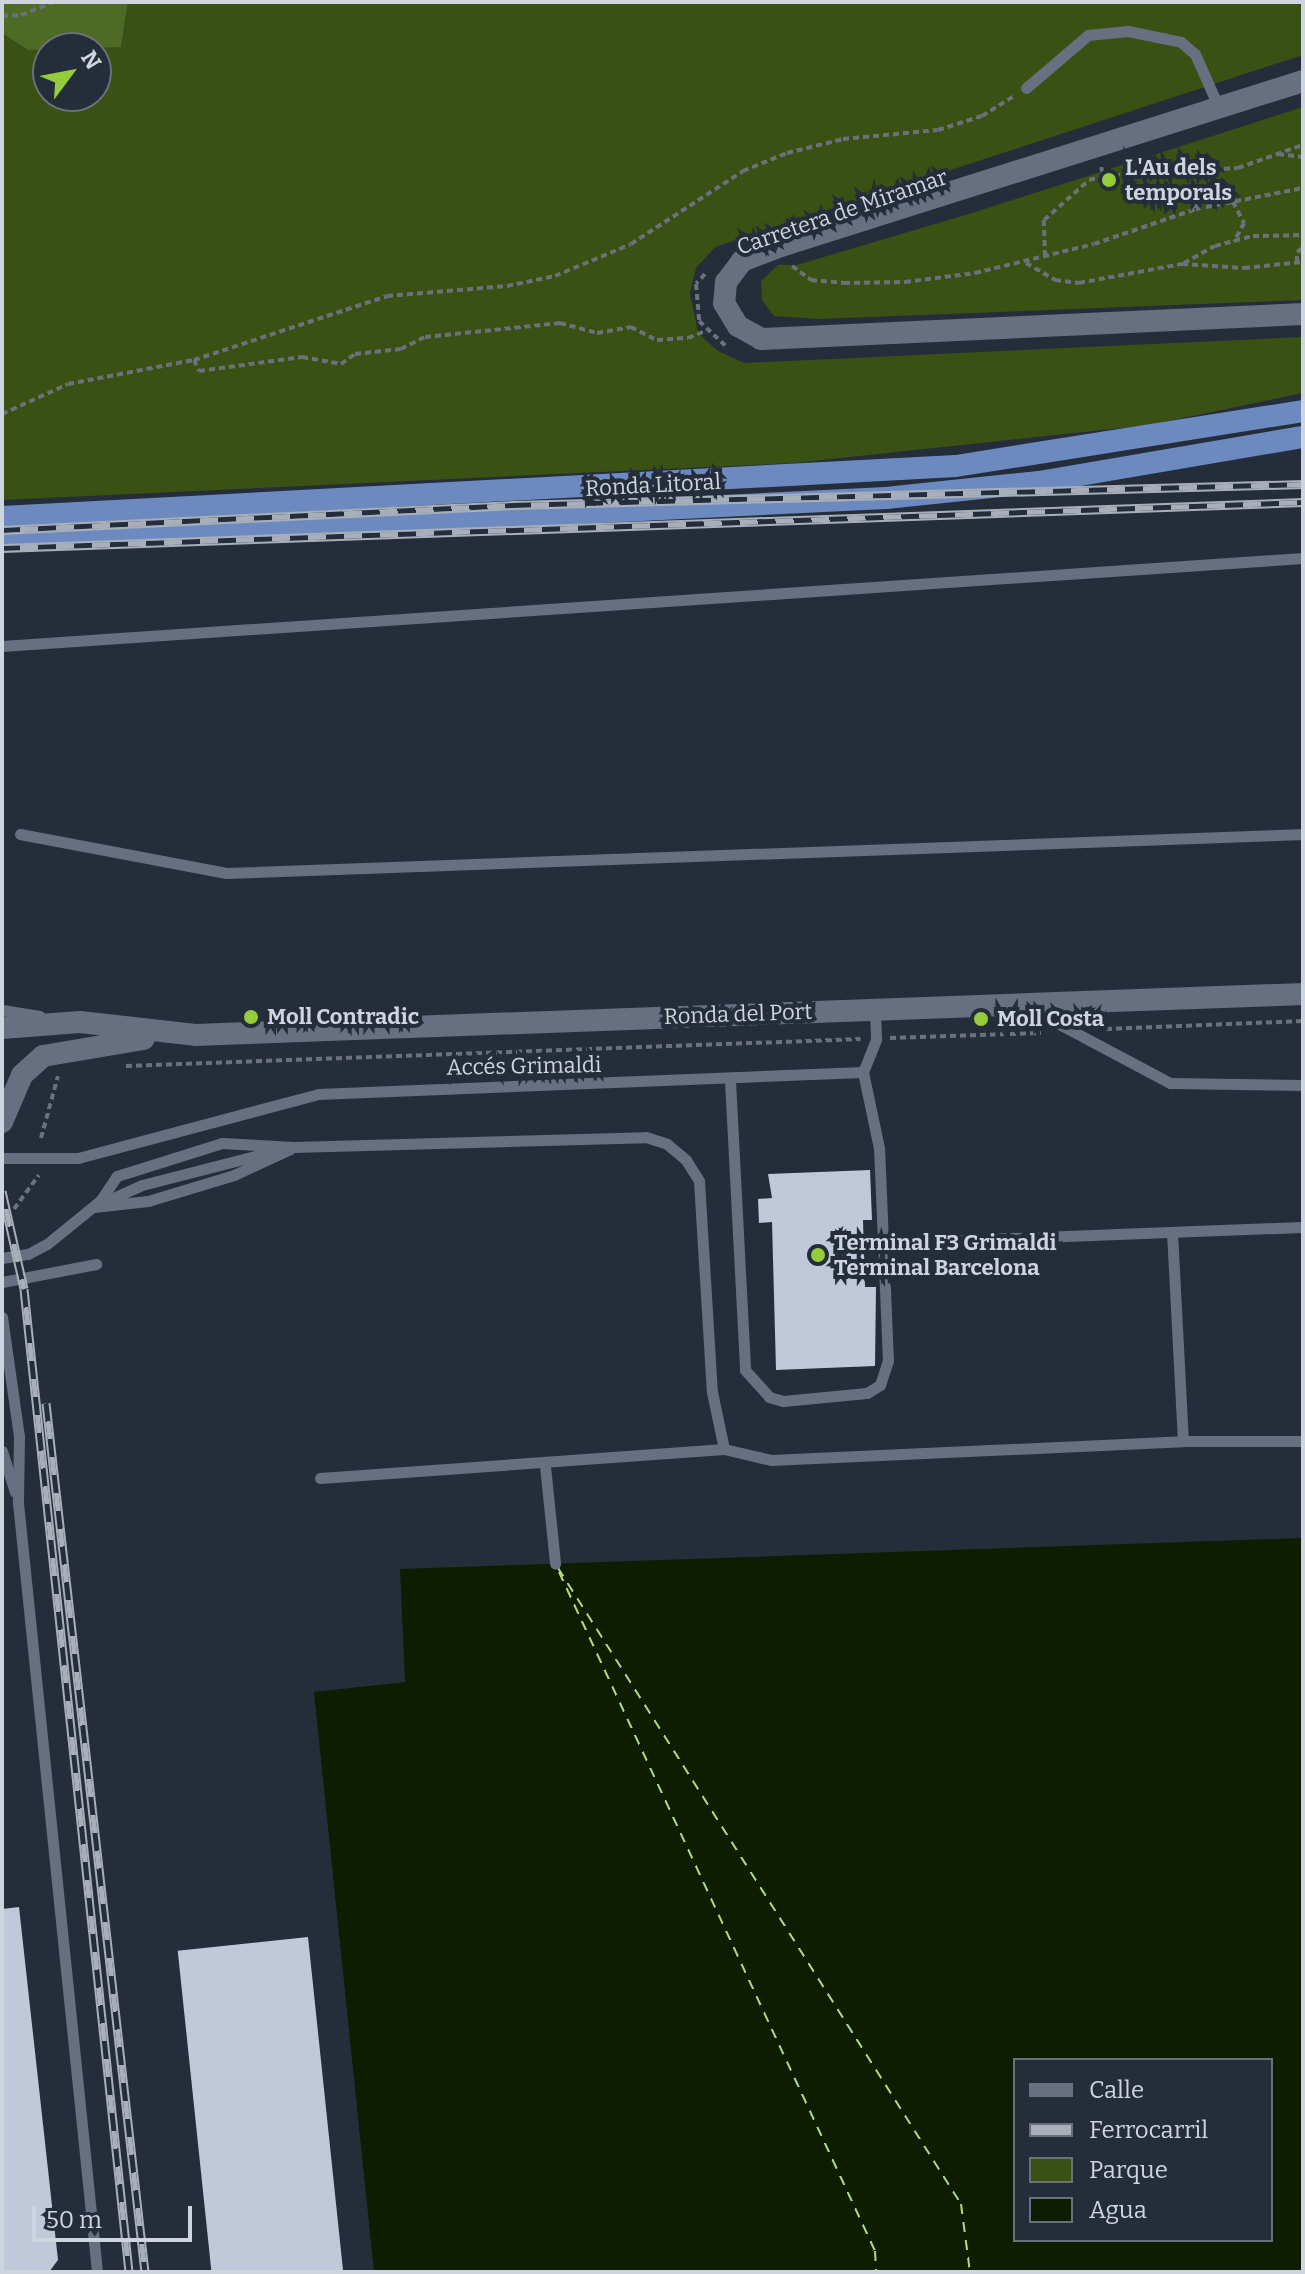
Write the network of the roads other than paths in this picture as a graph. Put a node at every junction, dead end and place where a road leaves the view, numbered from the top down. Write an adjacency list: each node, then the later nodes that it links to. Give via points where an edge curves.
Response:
1 (1303, 81): 3 (street, Carretera de Miramar)
2 (1026, 88): 3 (lane, via 1088,35 1128,31 1181,42 1195,54)
3 (1220, 109): 4 (street, Carretera de Miramar, via 742,261 726,282 724,303 738,326 761,339)
4 (1303, 314)
5 (1303, 411): 7 (highway, Ronda Litoral, via 1117,445 839,475)
6 (1303, 437): 8 (highway, Ronda Litoral, via 1123,469 886,498)
7 (2, 517)
8 (2, 541)
9 (1303, 558): 10 (lane)
10 (2, 646)
11 (20, 834): 12 (lane, via 226,873)
12 (1303, 834)
13 (1298, 998): 14 (street, Ronda del Port)
14 (1022, 1004): 15 (street, Ronda del Port); 22 (lane, via 1170,1083)
15 (875, 1009): 19 (street, Ronda del Port); 20 (lane, via 876,1039)
16 (2, 1010): 17 (lane)
17 (80, 1022): 18 (street); 19 (street)
18 (2, 1028)
19 (172, 1035): 25 (street, via 43,1056 22,1075)
20 (863, 1072): 21 (lane, Accés Grimaldi); 31 (lane, via 879,1148)
21 (730, 1081): 27 (lane, Accés Grimaldi, via 318,1094 78,1158); 31 (lane, via 741,1352 745,1370 769,1397 854,1397 880,1385 888,1361)
22 (1303, 1085)
23 (2, 1090): 24 (street)
24 (2, 1108)
25 (2, 1122)
26 (294, 1147): 28 (lane, via 155,1180); 28 (lane, via 216,1181 132,1206); 28 (lane, via 222,1143 123,1173); 38 (lane, via 646,1137 667,1144 699,1181 712,1392)
27 (2, 1158)
28 (93, 1207): 32 (lane, via 38,1250)
29 (1303, 1227): 30 (lane)
30 (1172, 1232): 31 (lane); 36 (lane)
31 (884, 1243)
32 (2, 1258)
33 (96, 1264): 34 (lane)
34 (2, 1282)
35 (2, 1317): 42 (lane, via 19,1437)
36 (1183, 1441): 37 (lane); 38 (lane, via 771,1460)
37 (1303, 1441)
38 (724, 1449): 40 (lane)
39 (2, 1451): 42 (lane)
40 (545, 1466): 41 (lane); 43 (lane)
41 (320, 1478)
42 (18, 1503): 44 (lane)
43 (555, 1563)
44 (97, 2272)

